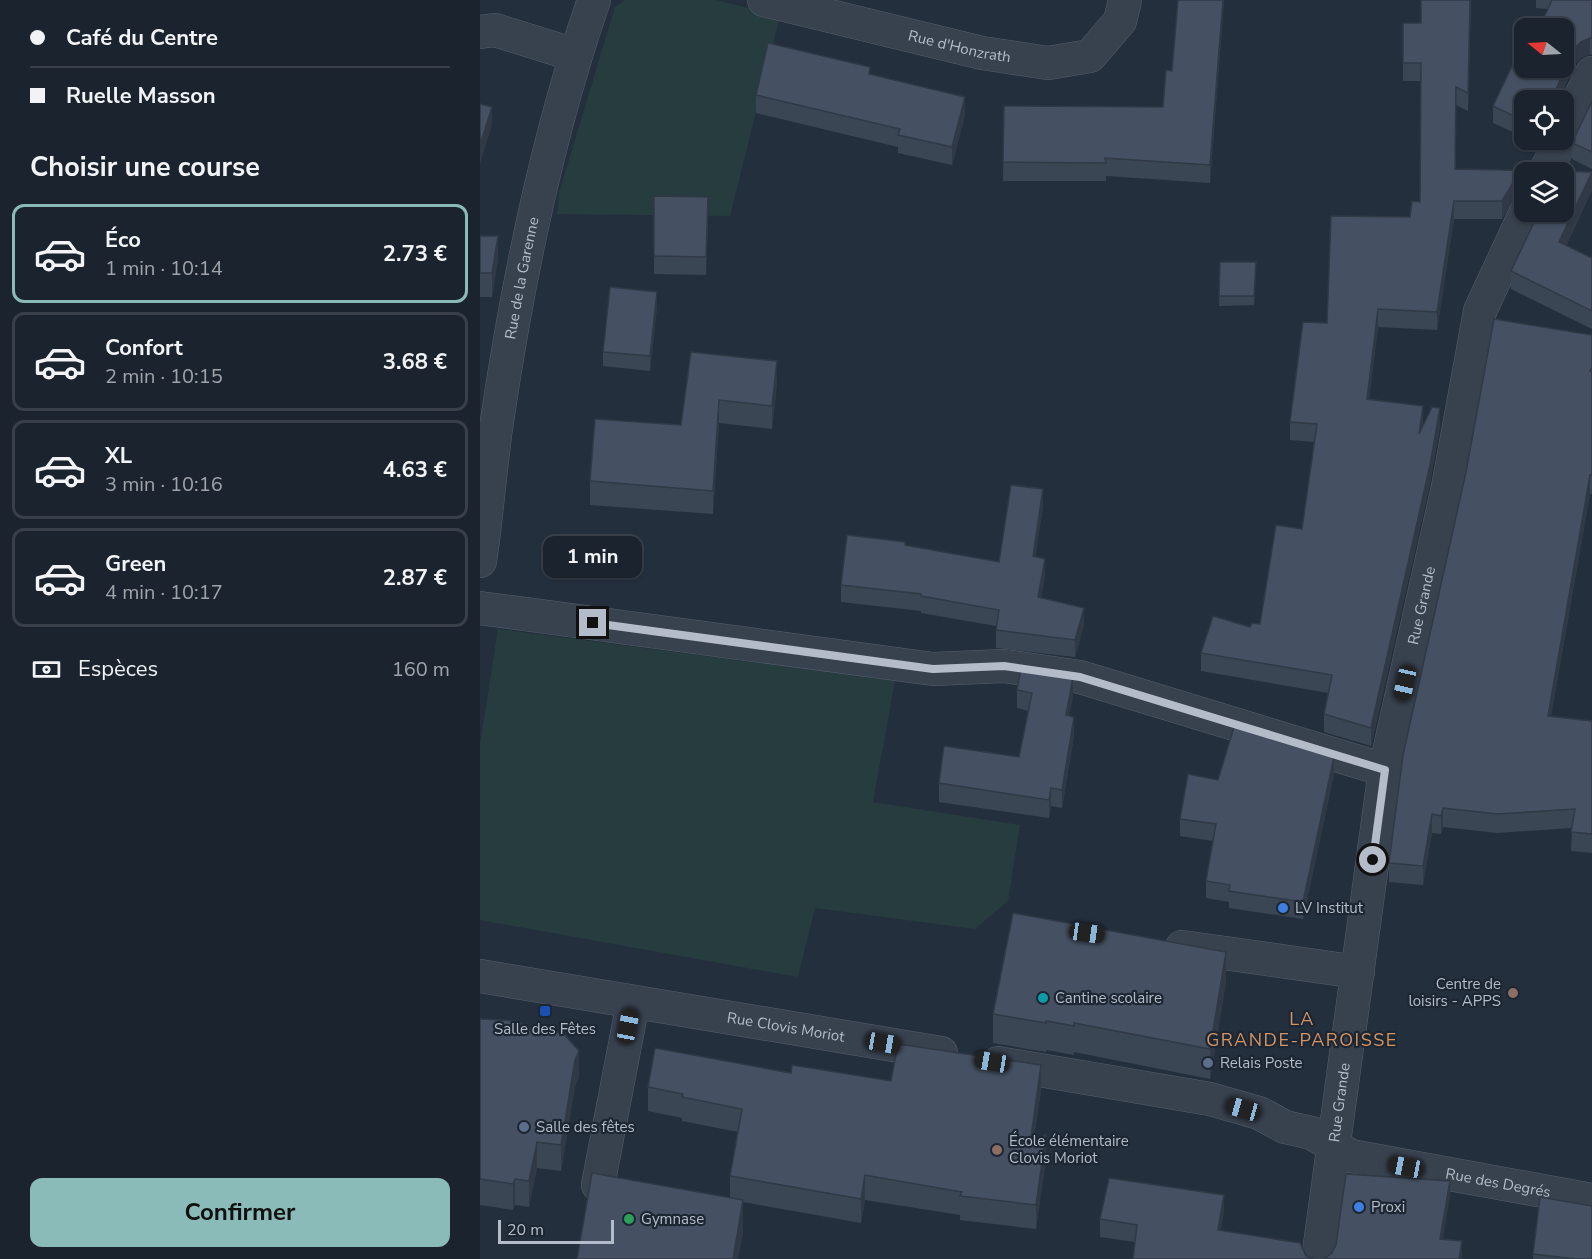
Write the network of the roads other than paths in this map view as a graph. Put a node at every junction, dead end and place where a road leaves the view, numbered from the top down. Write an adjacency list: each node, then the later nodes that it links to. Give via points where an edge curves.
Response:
1 (594, 0): 5 (street, Rue de la Garenne)
2 (764, 0): 3 (street, Rue d'Honzrath, via 982,53 1048,63 1090,56 1120,21)
3 (1125, 0)
4 (485, 24): 5 (street)
5 (575, 55): 9 (street, Rue de la Garenne, via 520,275)
6 (1592, 73): 7 (street)
7 (1574, 111)
8 (1522, 222): 11 (street, Rue Grande, via 1480,311 1448,488)
9 (481, 546)
10 (480, 608): 11 (street, via 933,669 1004,666 1080,677)
11 (1385, 770): 13 (street, Rue Grande)
12 (1156, 943): 13 (street)
13 (1358, 972): 16 (street, Rue Grande)
14 (480, 976): 15 (street, Rue Clovis Moriot)
15 (633, 1003): 16 (street, Rue Clovis Moriot, via 1210,1099 1312,1133); 17 (street)
16 (1333, 1146): 18 (street, Rue des Degrés, via 1351,1156); 19 (street, Rue Grande)
17 (598, 1185)
18 (1592, 1200)
19 (1318, 1259)

